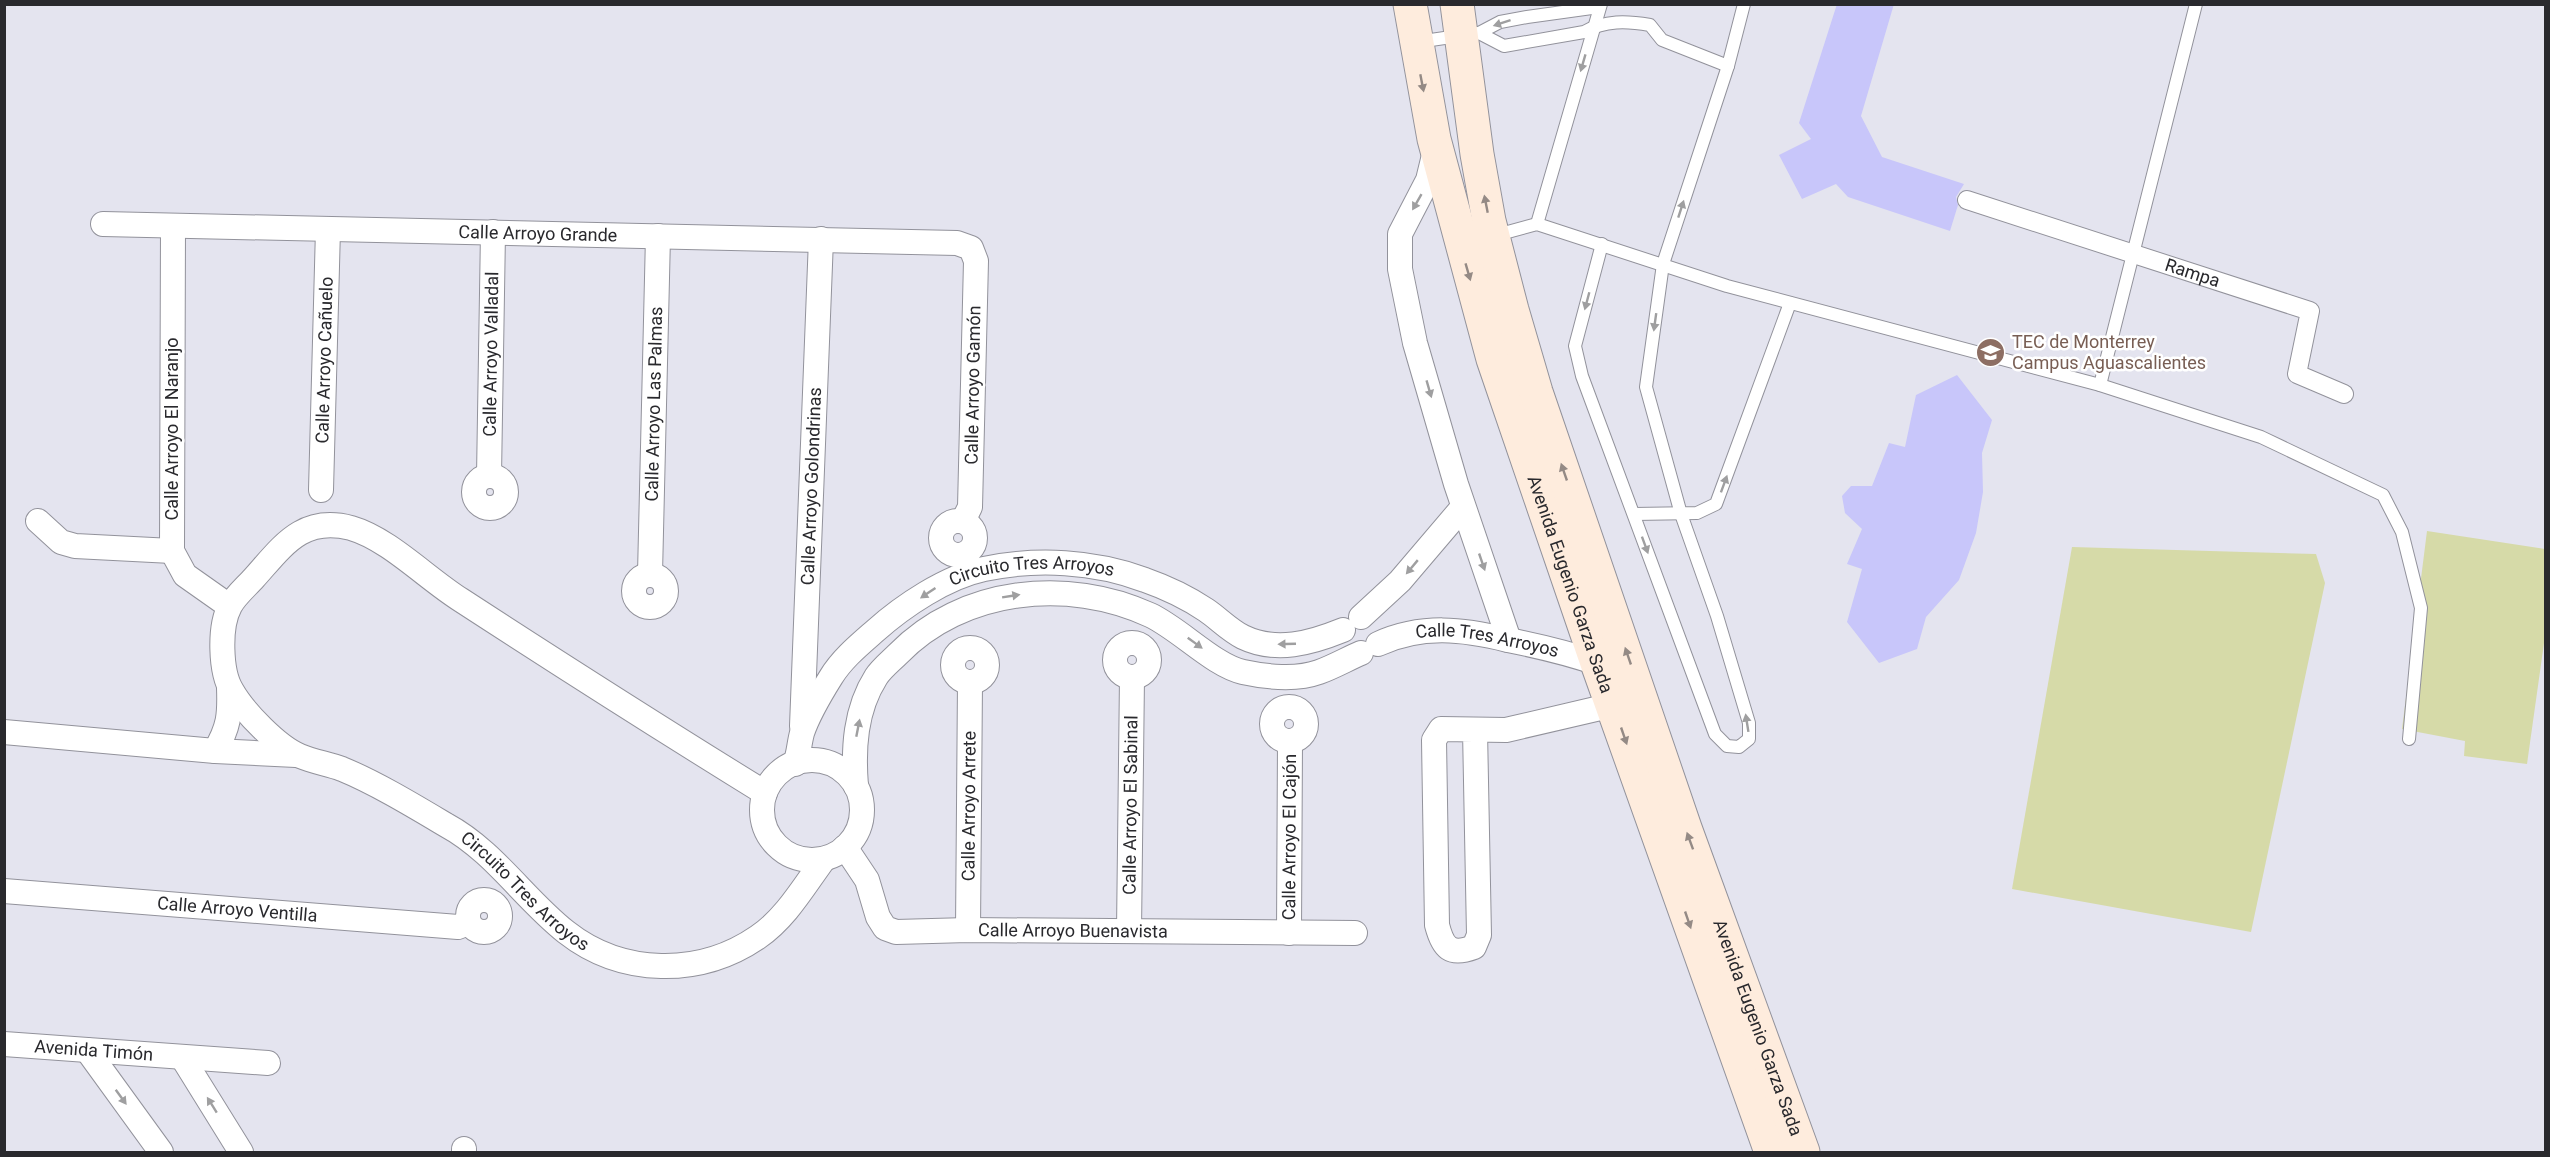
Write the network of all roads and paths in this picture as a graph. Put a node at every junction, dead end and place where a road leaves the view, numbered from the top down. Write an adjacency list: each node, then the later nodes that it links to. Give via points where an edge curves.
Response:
1 (1410, 4): 7 (main road, Avenida Eugenio Garza Sada)
2 (1744, 4): 8 (lane)
3 (2196, 4): 21 (lane)
4 (1600, 6): 5 (lane, one-way to 5); 6 (lane)
5 (1466, 24): 6 (lane, via 1504,46 1584,32); 7 (lane); 17 (main road, Avenida Eugenio Garza Sada, one-way to 5, via 1477,154)
6 (1593, 27): 8 (lane, via 1624,21 1650,25 1662,40); 12 (lane, one-way to 12)
7 (1415, 42): 9 (main road, Avenida Eugenio Garza Sada, one-way to 9)
8 (1728, 66): 22 (lane, one-way to 8)
9 (1436, 147): 28 (street, one-way to 28, via 1424,189 1400,234 1400,269 1415,343); 42 (main road, Avenida Eugenio Garza Sada, one-way to 42, via 1493,359)
10 (1967, 200): 21 (street, Rampa)
11 (103, 224): 13 (street, Calle Arroyo Grande)
12 (1537, 224): 17 (lane); 19 (lane)
13 (172, 226): 14 (street, Calle Arroyo Grande); 33 (street, Calle Arroyo El Naranjo)
14 (328, 229): 15 (street, Calle Arroyo Grande); 27 (street, Calle Arroyo Cañuelo)
15 (493, 232): 16 (street, Calle Arroyo Grande); 26 (street, Calle Arroyo Valladal)
16 (658, 236): 18 (street, Calle Arroyo Grande); 34 (street, Calle Arroyo Las Palmas)
17 (1493, 236): 72 (main road, Avenida Eugenio Garza Sada, one-way to 17, via 1685,828 1536,392)
18 (821, 240): 20 (street, Calle Arroyo Grande, via 957,243); 38 (street, Calle Arroyo Golondrinas)
19 (1602, 244): 22 (lane); 29 (lane, one-way to 29, via 1575,346 1582,376)
20 (971, 248): 32 (street, Calle Arroyo Gamón, via 976,261 970,507)
21 (2132, 255): 24 (lane); 25 (street, Rampa, via 2310,311 2297,374)
22 (1663, 264): 23 (lane); 30 (lane, one-way to 30, via 1646,387)
23 (1790, 303): 24 (lane); 30 (lane, one-way to 23, via 1697,513 1716,504)
24 (2100, 385): 50 (lane, via 2261,437 2383,495 2402,532 2421,608)
25 (2344, 394)
26 (489, 476)
27 (321, 490)
28 (1463, 507): 35 (street, Circuito Tres Arroyos, one-way to 35); 39 (street, one-way to 39)
29 (1634, 514): 30 (lane); 30 (lane, one-way to 30, via 1715,734 1727,746 1739,747 1749,738 1749,723)
30 (1681, 514)
31 (38, 520): 33 (street, via 61,542 75,546)
32 (963, 521)
33 (172, 551): 36 (street, via 185,575)
34 (650, 574)
35 (1387, 593): 37 (street, via 1390,620); 41 (street, Circuito Tres Arroyos, one-way to 41, via 1352,624 1320,639 1295,645 1266,645 1242,636 1204,609 1144,580 1088,566 1032,562 982,569 935,588 885,622)
36 (229, 606): 45 (street, Circuito Tres Arroyos, via 221,645); 56 (street, Circuito Tres Arroyos, via 291,536 318,526 347,527 378,538 442,588)
37 (1410, 632): 39 (street, Calle Tres Arroyos, via 1463,630); 40 (street, Calle Tres Arroyos)
38 (804, 635): 41 (street, via 812,646 825,653); 49 (street, Calle Arroyo Golondrinas)
39 (1509, 640): 42 (street, Calle Tres Arroyos)
40 (1369, 648): 55 (street, Circuito Tres Arroyos, one-way to 40, via 853,749 861,711 876,676 914,638 968,608 1010,595 1057,593 1104,600 1150,615 1240,671 1262,675 1318,673)
41 (850, 653): 49 (street, Circuito Tres Arroyos, via 831,676)
42 (1597, 663): 46 (main road, Avenida Eugenio Garza Sada)
43 (1132, 677): 62 (street, Calle Arroyo El Sabinal)
44 (970, 682): 61 (street, Calle Arroyo Arrete)
45 (229, 688): 52 (street, Circuito Tres Arroyos, via 226,733); 53 (street, Circuito Tres Arroyos, via 252,719)
46 (1612, 705): 47 (street, via 1506,730); 71 (main road, Avenida Eugenio Garza Sada, one-way to 71)
47 (1475, 730): 47 (street, via 1479,935 1473,947 1460,952 1449,950 1440,940 1437,925 1434,740 1441,729)
48 (4, 732): 52 (street)
49 (802, 734): 54 (street, Circuito Tres Arroyos)
50 (2409, 738)
51 (1290, 741): 63 (street, Calle Arroyo El Cajón)
52 (215, 751): 53 (street)
53 (296, 755): 58 (street, Circuito Tres Arroyos, via 343,770 451,827 495,862 567,933 596,952 637,965 710,962 758,937 783,915)
54 (795, 764): 55 (street, via 830,764); 56 (street, via 774,778)
55 (856, 786): 57 (street, Circuito Tres Arroyos, via 862,810 859,827)
56 (765, 793): 58 (street, via 762,817 778,847 792,856)
57 (845, 847): 58 (street, Circuito Tres Arroyos); 61 (street, Calle Arroyo Buenavista, via 867,880 885,928 896,932)
58 (824, 859)
59 (4, 891): 60 (street, Calle Arroyo Ventilla, via 458,927)
60 (468, 923)
61 (968, 930): 62 (street, Calle Arroyo Buenavista)
62 (1129, 931): 63 (street, Calle Arroyo Buenavista)
63 (1289, 933): 64 (street, Calle Arroyo Buenavista)
64 (1355, 933)
65 (4, 1044): 66 (street, Avenida Timón)
66 (87, 1050): 67 (street, Avenida Timón); 69 (street, one-way to 69)
67 (182, 1057): 68 (street, Avenida Timón); 70 (street, one-way to 67)
68 (268, 1063)
69 (161, 1152)
70 (241, 1152)
71 (1771, 1152)
72 (1803, 1152)

